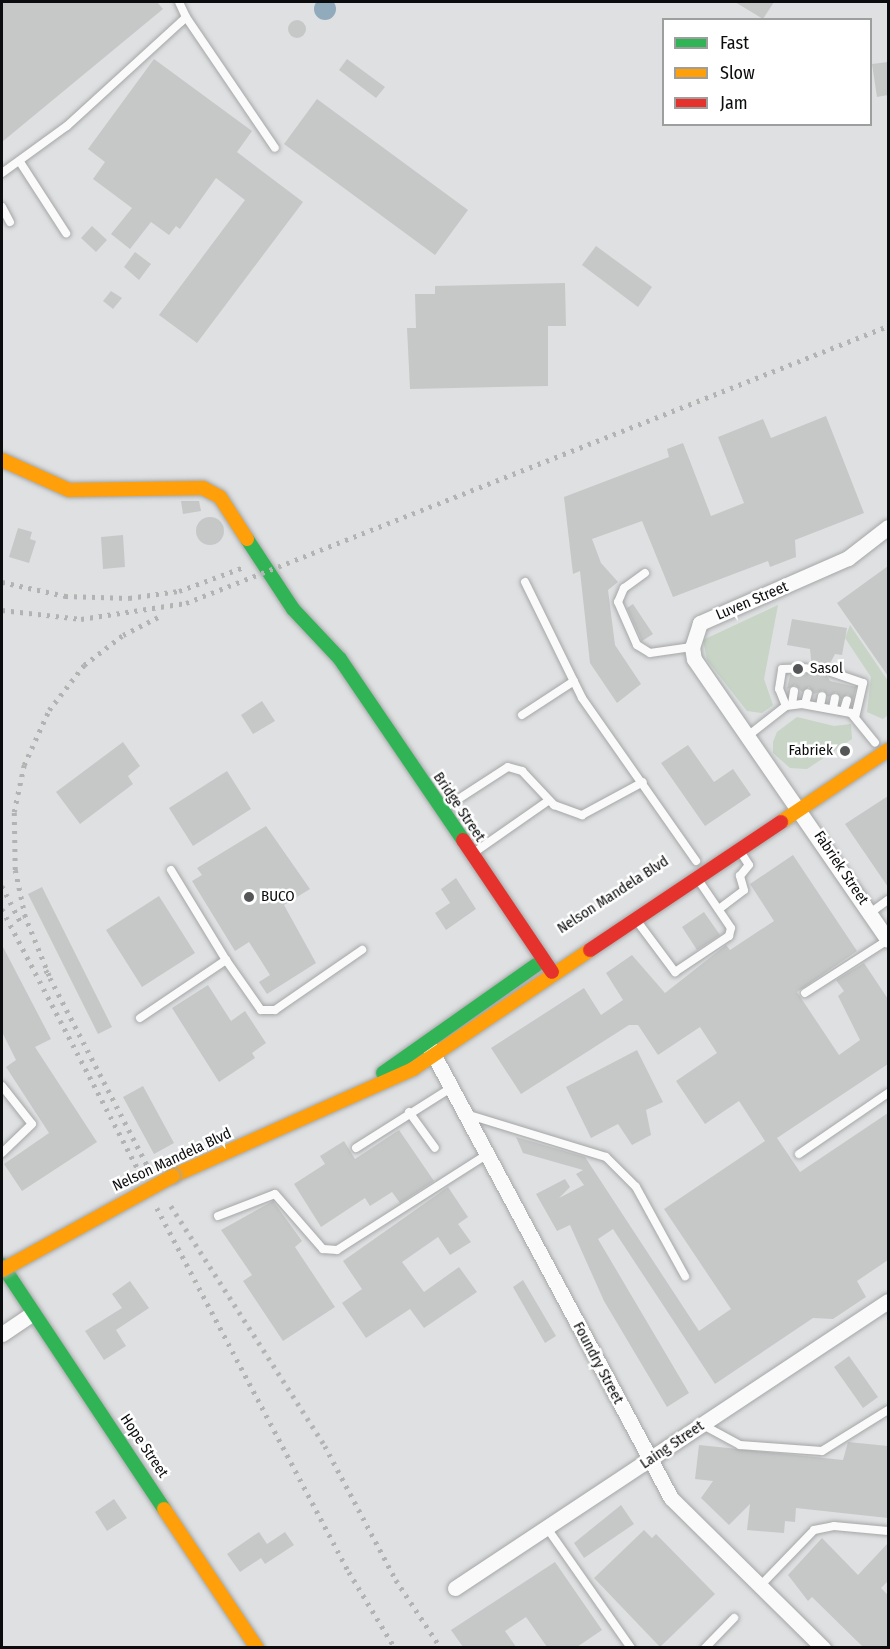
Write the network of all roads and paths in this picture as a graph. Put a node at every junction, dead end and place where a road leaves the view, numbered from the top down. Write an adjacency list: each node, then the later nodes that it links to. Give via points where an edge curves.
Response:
1 (179, 2): 2 (lane)
2 (186, 17): 3 (lane); 4 (lane, via 67,126)
3 (275, 148)
4 (20, 162): 5 (lane); 8 (lane)
5 (2, 173)
6 (2, 207): 7 (lane)
7 (10, 222)
8 (66, 233)
9 (2, 460): 38 (street, Bridge Street, via 69,490 212,491 241,522 293,609 340,659)
10 (888, 527): 13 (street, Luven Street, via 848,558 700,623)
11 (645, 573): 13 (lane, via 624,588 618,602 637,645 650,652)
12 (525, 582): 17 (lane)
13 (692, 647): 31 (street, via 694,659)
14 (801, 669): 25 (lane, via 782,669 779,689)
15 (836, 676): 16 (lane)
16 (852, 676): 18 (lane); 30 (lane, via 863,683)
17 (574, 681): 29 (lane); 35 (lane)
18 (850, 684)
19 (794, 691): 25 (lane)
20 (808, 693): 24 (lane)
21 (822, 696): 26 (lane)
22 (835, 698): 27 (lane)
23 (847, 700): 28 (lane)
24 (805, 704): 25 (lane); 26 (lane)
25 (789, 705): 31 (lane)
26 (820, 706): 27 (lane)
27 (833, 708): 28 (lane)
28 (844, 710): 30 (lane)
29 (522, 715)
30 (855, 717): 33 (lane)
31 (749, 735): 37 (street)
32 (888, 735): 33 (street, Nelson Mandela Blvd)
33 (875, 744): 37 (street, Nelson Mandela Blvd)
34 (888, 750): 37 (street, Nelson Mandela Blvd)
35 (643, 782): 36 (lane, via 591,814 567,812); 41 (lane)
36 (548, 801): 38 (lane, via 522,771 511,767); 40 (lane)
37 (797, 802): 39 (street, Nelson Mandela Blvd); 41 (street, Nelson Mandela Blvd); 46 (street, Fabriek Street)
38 (442, 810): 40 (street, Bridge Street)
39 (739, 849): 43 (street, Nelson Mandela Blvd); 45 (lane, via 749,865 740,876 744,890)
40 (471, 854): 51 (street, Bridge Street)
41 (696, 861): 48 (street, Nelson Mandela Blvd)
42 (171, 870): 52 (lane)
43 (697, 877): 45 (lane); 47 (street, Nelson Mandela Blvd)
44 (888, 900): 46 (lane)
45 (718, 909): 47 (lane, via 731,928 729,936 678,972 671,970)
46 (870, 913): 49 (street, Fabriek Street)
47 (634, 918): 53 (street, Nelson Mandela Blvd)
48 (582, 935)
49 (888, 940): 54 (lane)
50 (362, 950): 52 (lane, via 268,1012)
51 (549, 957): 53 (street, Bridge Street); 56 (street, Nelson Mandela Blvd)
52 (226, 960): 55 (lane)
53 (552, 972): 57 (street, Nelson Mandela Blvd)
54 (805, 993)
55 (140, 1018)
56 (425, 1040): 57 (street, Foundry Street); 60 (street, Nelson Mandela Blvd)
57 (434, 1055): 59 (street, Foundry Street); 60 (street, Nelson Mandela Blvd)
58 (2, 1086): 66 (lane, via 32,1124)
59 (451, 1088): 62 (lane); 63 (street, Foundry Street)
60 (355, 1093): 71 (street, Nelson Mandela Blvd, bridge, via 88,1218)
61 (888, 1093): 67 (lane)
62 (409, 1112): 64 (lane); 65 (lane)
63 (464, 1113): 68 (street, Foundry Street); 72 (lane, via 606,1157 636,1187)
64 (356, 1148)
65 (435, 1148)
66 (2, 1152)
67 (799, 1154)
68 (486, 1155): 69 (lane, via 337,1250 323,1249 275,1194); 78 (street, Foundry Street)
69 (218, 1216)
70 (2, 1264): 74 (street, Hope Street)
71 (2, 1270)
72 (685, 1276)
73 (888, 1301): 77 (street, Laing Street)
74 (33, 1313): 75 (street); 85 (street, Hope Street)
75 (2, 1334)
76 (888, 1410): 77 (lane, via 822,1451 729,1443)
77 (703, 1425): 78 (street, Laing Street)
78 (650, 1461): 79 (street, Laing Street); 81 (street, Foundry Street, via 684,1516)
79 (547, 1528): 82 (street, Laing Street); 84 (lane)
80 (888, 1532): 81 (lane, via 814,1530)
81 (759, 1587): 88 (street, Foundry Street)
82 (455, 1588)
83 (734, 1618): 87 (lane)
84 (629, 1644): 86 (lane)
85 (257, 1647)
86 (636, 1647)
87 (705, 1647)
88 (823, 1647)

